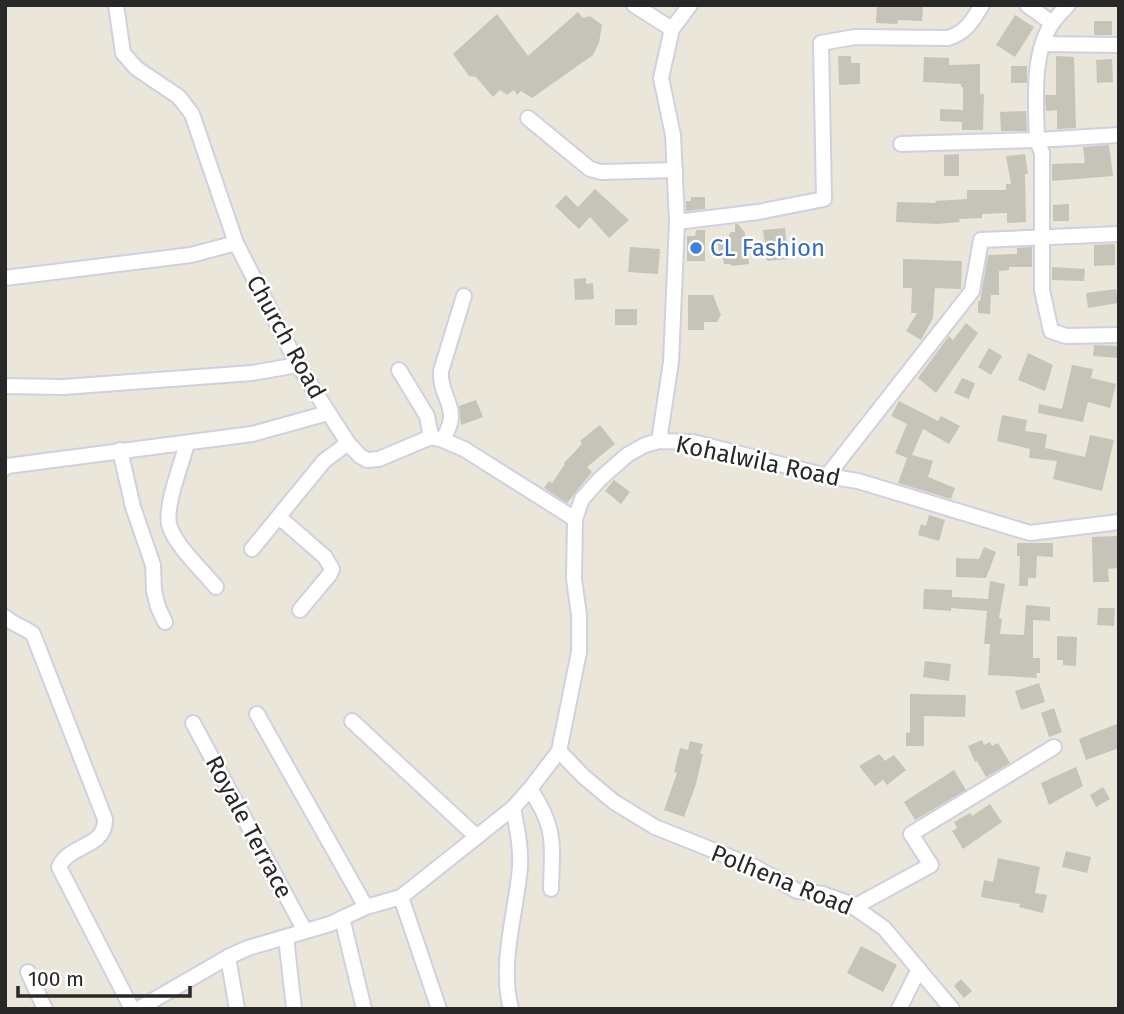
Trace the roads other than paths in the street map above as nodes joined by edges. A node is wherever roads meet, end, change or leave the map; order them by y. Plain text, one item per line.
1 (116, 5) edge
2 (634, 5) edge
3 (690, 5) edge
4 (982, 5) edge
5 (1027, 5) edge
6 (1068, 5) edge
7 (1052, 23) junction
8 (672, 29) junction
9 (1044, 44) junction
10 (1119, 45) edge
11 (527, 118) dead end
12 (1119, 135) edge
13 (1037, 140) junction
14 (901, 144) dead end
15 (675, 170) junction
16 (677, 222) junction
17 (1119, 234) edge
18 (1040, 236) junction
19 (236, 243) junction
20 (5, 278) edge
21 (464, 296) dead end
22 (1119, 335) edge
23 (298, 365) junction
24 (399, 370) dead end
25 (5, 386) edge
26 (328, 413) junction
27 (437, 438) junction
28 (659, 441) junction
29 (187, 443) junction
30 (348, 443) junction
31 (120, 450) junction
32 (5, 468) edge
33 (827, 476) junction
34 (279, 517) junction
35 (576, 519) junction
36 (1119, 522) edge
37 (252, 549) dead end
38 (216, 587) dead end
39 (300, 610) dead end
40 (5, 617) edge
41 (165, 622) dead end
42 (257, 714) dead end
43 (352, 722) dead end
44 (193, 723) dead end
45 (1054, 747) dead end
46 (559, 751) junction
47 (530, 789) junction
48 (513, 808) junction
49 (477, 837) junction
50 (551, 889) dead end
51 (401, 897) junction
52 (366, 907) junction
53 (854, 907) junction
54 (342, 918) junction
55 (305, 931) junction
56 (286, 937) junction
57 (229, 957) junction
58 (919, 969) junction
59 (28, 972) dead end
60 (45, 1009) edge
61 (132, 1009) edge
62 (138, 1009) edge
63 (237, 1009) edge
64 (294, 1009) edge
65 (364, 1009) edge
66 (439, 1009) edge
67 (511, 1009) edge
68 (899, 1009) edge
69 (952, 1009) edge

1 - 19 street, Church Road
2 - 8 street
3 - 8 street
4 - 16 street
5 - 7 street
6 - 7 street
7 - 9 street
8 - 15 street
9 - 10 street
9 - 13 street
11 - 15 street
12 - 13 street
13 - 14 street
13 - 18 street
15 - 16 street
16 - 28 street
17 - 18 street
18 - 22 street
18 - 33 street
19 - 20 street
19 - 23 street, Church Road
21 - 27 street
23 - 25 street
23 - 26 street, Church Road
24 - 27 street
26 - 29 street
26 - 30 street, Church Road
27 - 30 street, Church Road
27 - 35 street
28 - 33 street, Kohalwila Road
28 - 35 street, Kohalwila Road
29 - 31 street
29 - 38 street
30 - 34 street
31 - 32 street
31 - 41 street
33 - 36 street, Kohalwila Road
34 - 37 street
34 - 39 street
35 - 46 street, Kohalwila Road
40 - 61 street
42 - 52 street
43 - 49 street
44 - 55 street, Royale Terrace
45 - 53 street
46 - 47 street, Kohalwila Road
46 - 53 street, Polhena Road
47 - 48 street, Kohalwila Road
47 - 50 street
48 - 49 street, Kohalwila Road
48 - 67 street
49 - 51 street, Kohalwila Road
51 - 52 street, Kohalwila Road
51 - 66 street
52 - 54 street, Kohalwila Road
53 - 58 street, Polhena Road
54 - 55 street, Kohalwila Road
54 - 65 street
55 - 56 street, Kohalwila Road
56 - 57 street, Kohalwila Road
56 - 64 street
57 - 62 street, Kohalwila Road
57 - 63 street
58 - 68 street
58 - 69 street, Polhena Road
59 - 60 street

